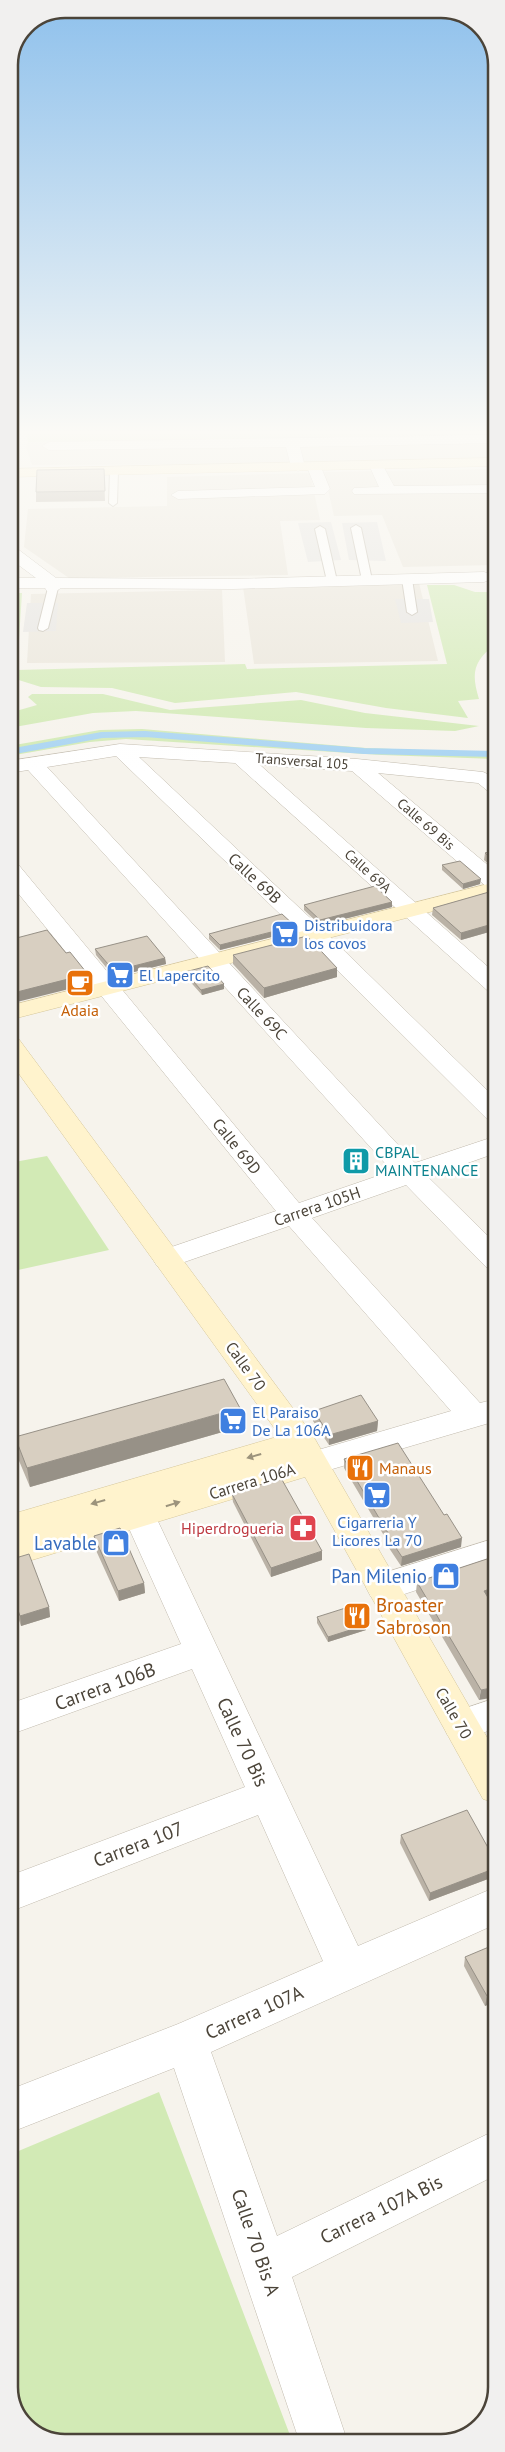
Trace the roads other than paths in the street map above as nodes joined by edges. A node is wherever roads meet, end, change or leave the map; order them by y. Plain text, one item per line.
1 (323, 543) edge
2 (359, 543) edge
3 (18, 557) edge
4 (484, 577) dead end
5 (407, 579) junction
6 (367, 580) junction
7 (332, 581) junction
8 (18, 583) edge
9 (52, 584) junction
10 (18, 588) edge
11 (412, 612) dead end
12 (43, 628) dead end
13 (120, 750) junction
14 (240, 757) junction
15 (357, 765) junction
16 (20, 766) edge
17 (488, 783) edge
18 (488, 876) edge
19 (18, 879) edge
20 (488, 890) edge
21 (411, 910) junction
22 (316, 935) junction
23 (214, 961) junction
24 (488, 979) edge
25 (108, 988) junction
26 (18, 1011) edge
27 (18, 1055) edge
28 (488, 1105) edge
29 (488, 1147) edge
30 (410, 1174) junction
31 (293, 1214) junction
32 (488, 1252) edge
33 (167, 1259) junction
34 (485, 1413) edge
35 (307, 1452) junction
36 (139, 1515) junction
37 (18, 1526) edge
38 (18, 1551) edge
39 (488, 1554) edge
40 (383, 1587) junction
41 (202, 1651) junction
42 (488, 1716) edge
43 (18, 1717) edge
44 (461, 1725) junction
45 (488, 1773) edge
46 (267, 1795) junction
47 (18, 1891) edge
48 (488, 1909) edge
49 (348, 1970) junction
50 (186, 2042) junction
51 (18, 2108) edge
52 (488, 2156) edge
53 (265, 2266) junction
54 (321, 2434) edge

1 - 7 lane
2 - 6 lane
3 - 9 street
4 - 5 street
5 - 6 street
5 - 11 lane
6 - 7 street
7 - 9 street
8 - 9 street
9 - 10 street
9 - 12 lane
13 - 14 street, Transversal 105
13 - 16 street, Transversal 105
13 - 22 street, Calle 69B
14 - 15 street, Transversal 105
14 - 21 street, Calle 69A
15 - 17 street, Transversal 105
15 - 18 street, Calle 69 Bis
16 - 23 street, Calle 69C
19 - 25 street, Calle 69D
20 - 21 street
21 - 22 street
21 - 24 street, Calle 69A
22 - 23 street
22 - 28 street, Calle 69B
23 - 25 street
23 - 30 street, Calle 69C
25 - 26 street
25 - 31 street, Calle 69D
27 - 33 street, Calle 70
29 - 30 street, Carrera 105H
30 - 31 street, Carrera 105H
30 - 32 street, Calle 69C
31 - 33 street, Carrera 105H
31 - 34 street, Calle 69D
33 - 35 street, Calle 70
34 - 35 street, Carrera 106A
36 -> 35 street, Carrera 106A
35 -> 37 street, Carrera 106A
35 - 40 street, Calle 70
36 - 38 street, Carrera 106A
36 - 41 street, Calle 70 Bis
39 - 40 street
40 - 44 street, Calle 70
41 - 43 street, Carrera 106B
41 - 46 street, Calle 70 Bis
42 - 44 street
44 - 45 street, Calle 70
46 - 47 street, Carrera 107
46 - 49 street, Calle 70 Bis
48 - 49 street, Carrera 107A
49 - 50 street, Carrera 107A
50 - 51 street, Carrera 107A
50 - 53 street, Calle 70 Bis A
52 - 53 street, Carrera 107A Bis
53 - 54 street, Calle 70 Bis A

